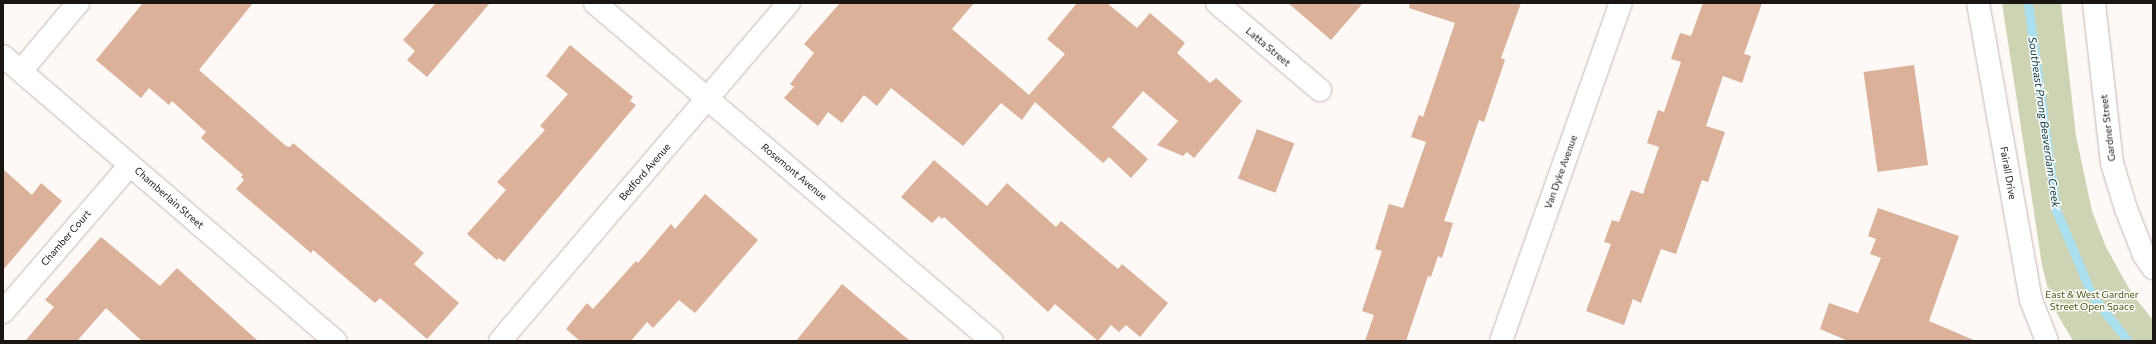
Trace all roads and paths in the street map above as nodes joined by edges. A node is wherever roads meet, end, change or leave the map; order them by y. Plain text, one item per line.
1 (78, 3) edge
2 (595, 3) edge
3 (789, 3) edge
4 (1217, 3) edge
5 (1621, 3) edge
6 (1978, 3) edge
7 (2094, 3) edge
8 (3, 56) edge
9 (20, 71) junction
10 (1320, 90) dead end
11 (708, 99) junction
12 (130, 165) junction
13 (2153, 268) edge
14 (3, 312) edge
15 (335, 341) edge
16 (500, 341) edge
17 (992, 341) edge
18 (1501, 341) edge
19 (2047, 341) edge

1 - 9 street
2 - 11 street, Rosemont Avenue
3 - 11 street, Bedford Avenue
4 - 10 street, Latta Street
5 - 18 street, Van Dyke Avenue
6 - 19 street, Fairall Drive
7 - 13 street, Gardner Street
8 - 9 street, Chamberlain Street
9 - 12 street, Chamberlain Street
11 - 16 street, Bedford Avenue
11 - 17 street, Rosemont Avenue
12 - 14 street, Chamber Court
12 - 15 street, Chamberlain Street

